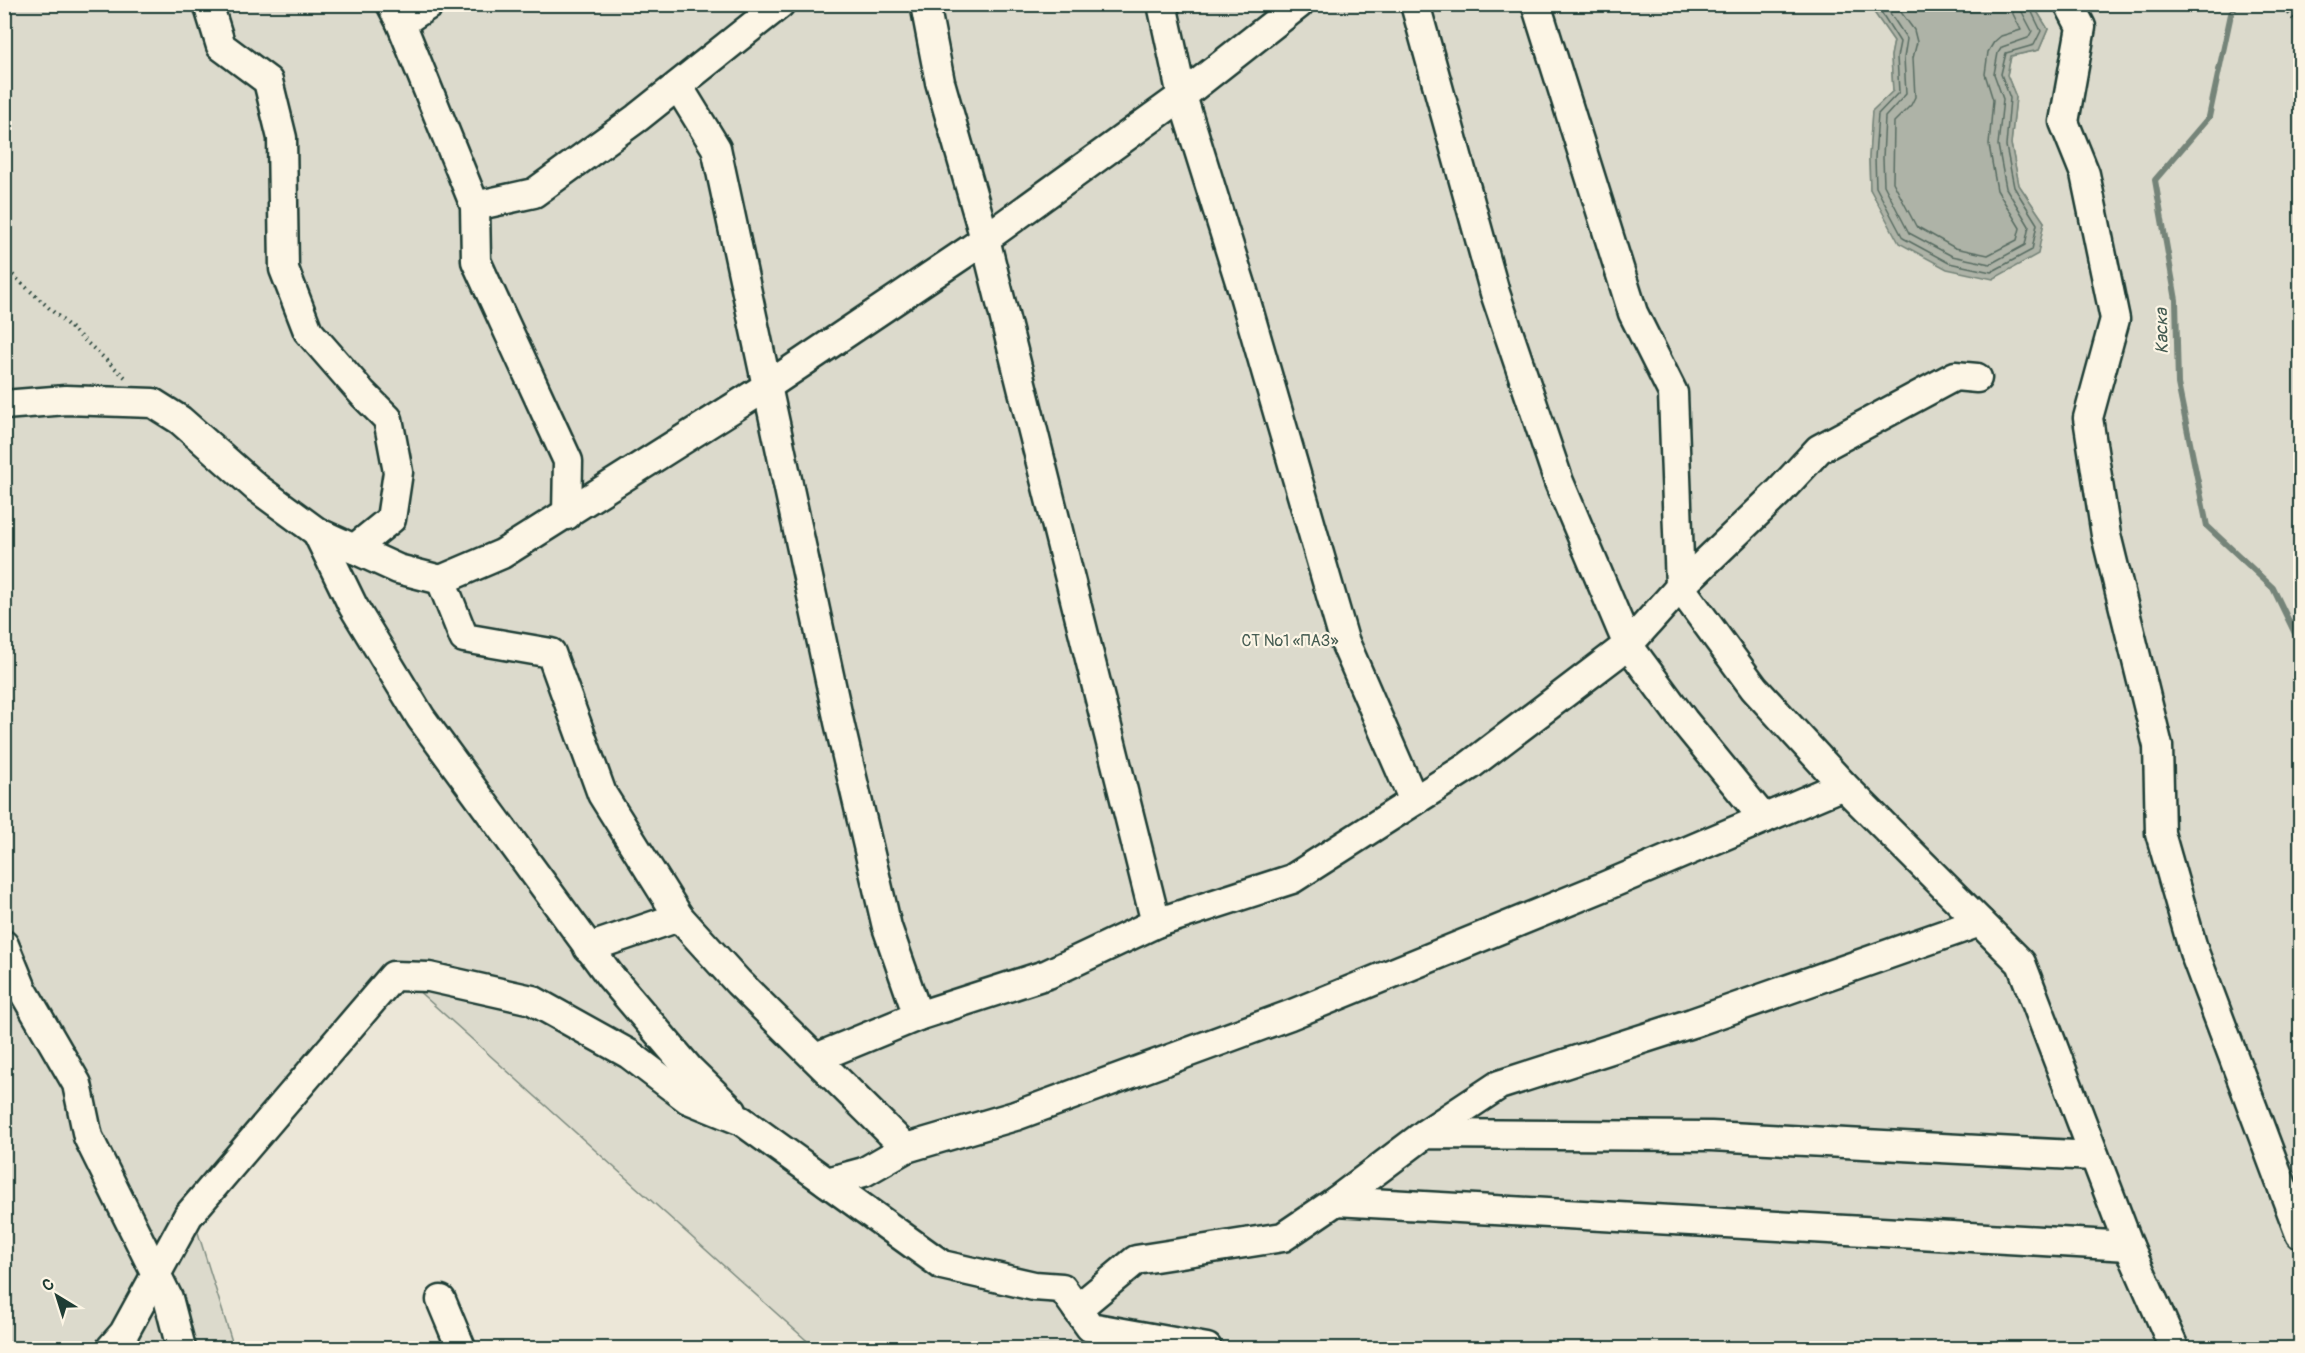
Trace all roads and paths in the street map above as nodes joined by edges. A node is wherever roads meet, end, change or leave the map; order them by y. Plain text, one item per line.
1 (208, 4) edge
2 (430, 4) edge
3 (780, 4) edge
4 (925, 4) edge
5 (1162, 4) edge
6 (1299, 4) edge
7 (1415, 4) edge
8 (1536, 4) edge
9 (2069, 4) edge
10 (2281, 4) edge
11 (396, 14) edge
12 (2301, 27) edge
13 (678, 86) junction
14 (1182, 96) junction
15 (475, 206) junction
16 (985, 239) junction
17 (4, 267) edge
18 (1977, 378) dead end
19 (127, 379) dead end
20 (766, 387) junction
21 (4, 405) edge
22 (567, 515) junction
23 (317, 532) junction
24 (354, 549) junction
25 (441, 580) junction
26 (1680, 587) junction
27 (1628, 645) junction
28 (1844, 785) junction
29 (1414, 801) junction
30 (1764, 819) junction
31 (679, 917) junction
32 (1980, 922) junction
33 (1156, 923) junction
34 (4, 945) edge
35 (588, 948) junction
36 (918, 1016) junction
37 (816, 1058) junction
38 (742, 1121) junction
39 (1425, 1134) junction
40 (906, 1148) junction
41 (2094, 1156) junction
42 (827, 1182) junction
43 (1336, 1201) junction
44 (2301, 1234) edge
45 (2128, 1246) junction
46 (157, 1275) junction
47 (441, 1300) dead end
48 (1077, 1309) junction
49 (111, 1348) edge
50 (181, 1348) edge
51 (461, 1348) edge
52 (1207, 1348) edge
53 (2174, 1348) edge

1 - 24 street
2 - 11 street
3 - 13 street
4 - 16 street
5 - 14 street
6 - 14 street
7 - 27 street
8 - 26 street
9 - 44 street
10 - 12 path
11 - 15 street
13 - 15 street
13 - 20 street
14 - 16 street
14 - 29 street
15 - 22 street
16 - 20 street
16 - 33 street
17 - 19 path
18 - 26 street
20 - 22 street
20 - 36 street
21 - 23 street
22 - 25 street
23 - 24 street
23 - 35 street
24 - 25 street
25 - 31 street
26 - 27 street
26 - 28 street
27 - 29 street
27 - 30 street
28 - 30 street
28 - 32 street
29 - 33 street
30 - 40 street
31 - 35 street
31 - 37 street
32 - 39 street
32 - 41 street
33 - 36 street
34 - 46 street
35 - 38 street
36 - 37 street
37 - 40 street
38 - 42 street
38 - 46 street
39 - 41 street
39 - 43 street
40 - 42 street
41 - 45 street
42 - 48 street
43 - 45 street
43 - 48 street
45 - 53 street
46 - 49 street
46 - 50 street
47 - 51 street
48 - 52 street

